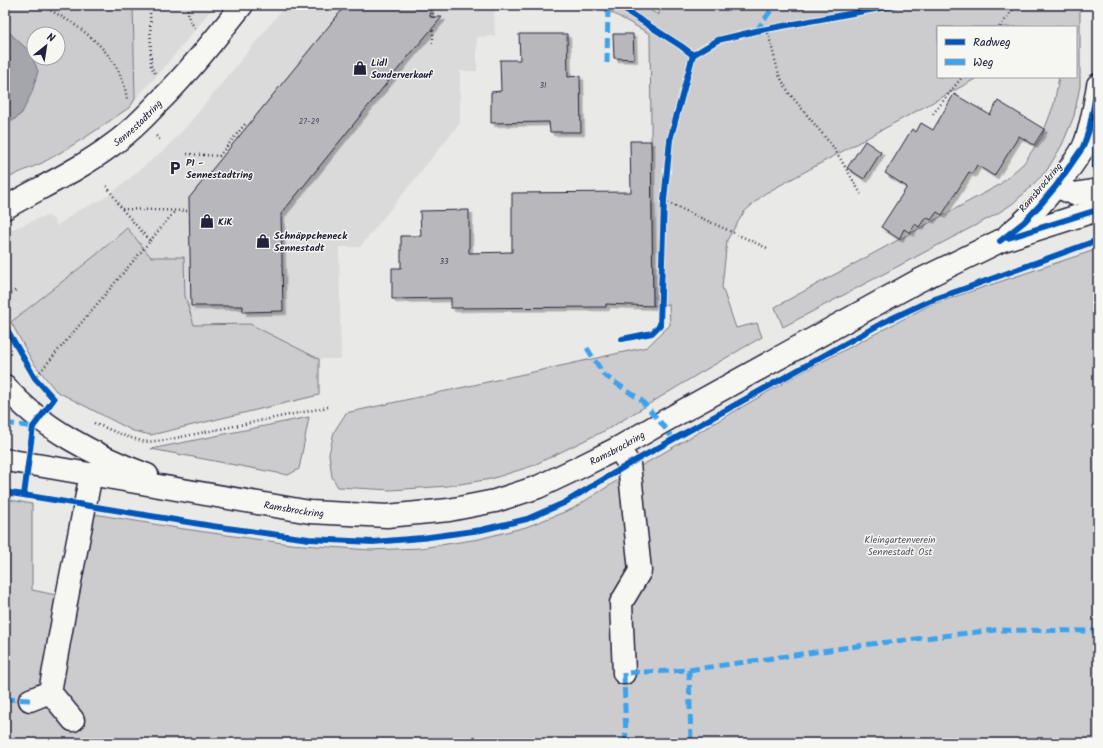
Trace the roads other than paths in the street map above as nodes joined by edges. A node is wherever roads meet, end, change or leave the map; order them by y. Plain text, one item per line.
1 (242, 5) edge
2 (1098, 85) edge
3 (1056, 186) junction
4 (1098, 205) edge
5 (5, 208) edge
6 (1000, 241) junction
7 (5, 386) edge
8 (618, 448) junction
9 (5, 460) edge
10 (90, 474) junction
11 (195, 492) junction
12 (624, 673) dead end
13 (50, 692) junction
14 (30, 700) dead end
15 (73, 720) dead end

1 - 5 street, Sennestadtring
2 - 3 street, Ramsbrockring
3 - 4 street
3 - 6 street, Ramsbrockring
4 - 6 street, Ramsbrockring
6 - 8 street, Ramsbrockring
7 - 11 street, Ramsbrockring
8 - 11 street, Ramsbrockring
8 - 12 street
9 - 10 street, Ramsbrockring
10 - 11 street, Ramsbrockring
10 - 13 street
13 - 14 street
13 - 15 street

